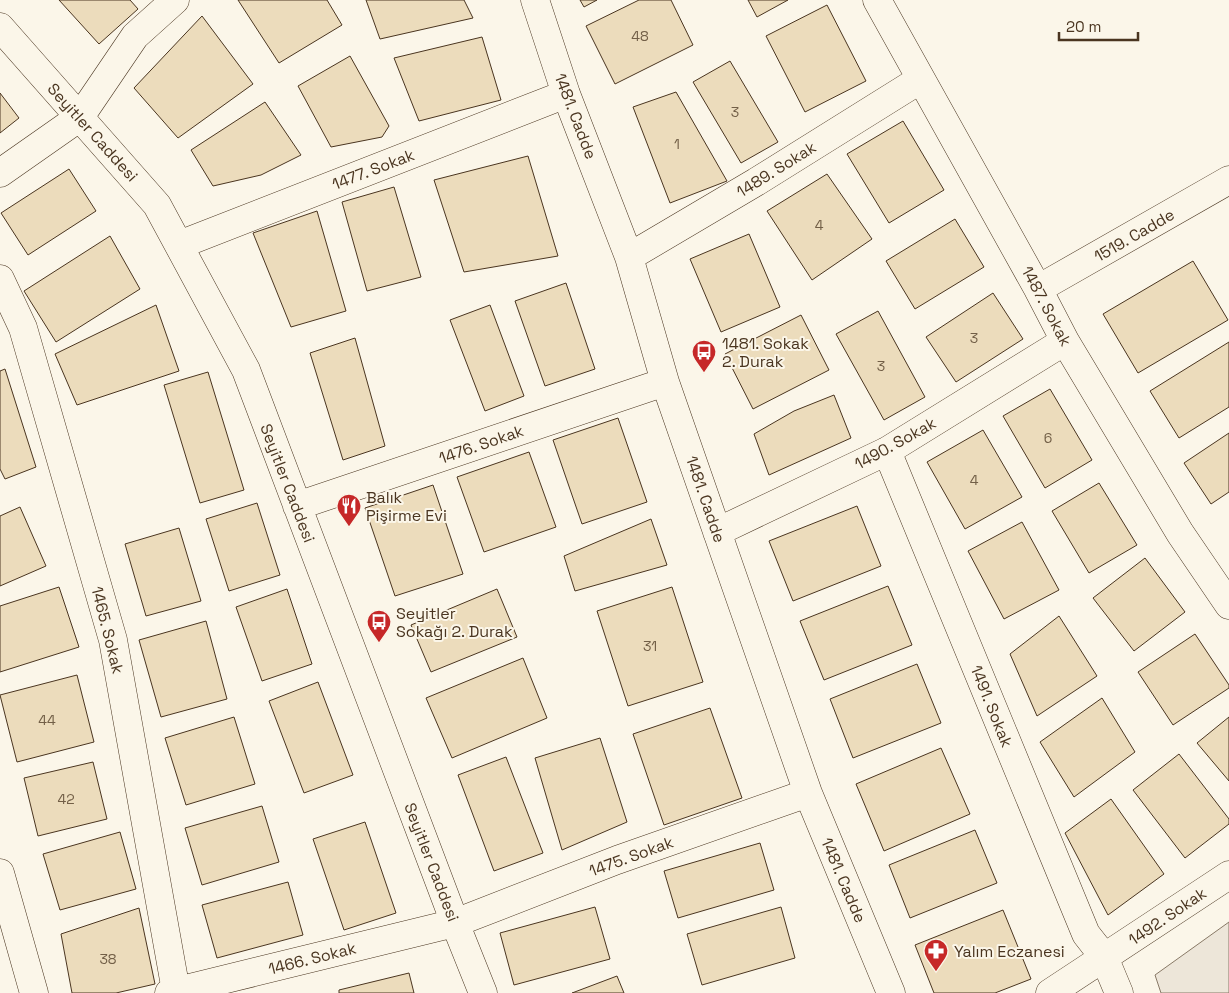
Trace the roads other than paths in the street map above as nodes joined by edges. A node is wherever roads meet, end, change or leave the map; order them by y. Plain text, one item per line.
1 (175, 0) edge
2 (534, 0) edge
3 (877, 0) edge
4 (0, 27) edge
5 (921, 79) junction
6 (566, 94) junction
7 (80, 117) junction
8 (0, 173) edge
9 (1229, 180) edge
10 (179, 245) junction
11 (629, 256) junction
12 (0, 280) edge
13 (1038, 289) junction
14 (1065, 341) junction
15 (665, 382) junction
16 (887, 451) junction
17 (297, 506) junction
18 (717, 532) junction
19 (1229, 605) edge
20 (808, 793) junction
21 (0, 873) edge
22 (1229, 874) edge
23 (455, 923) junction
24 (1104, 957) junction
25 (172, 992) edge
26 (34, 993) edge
27 (483, 993) edge
28 (891, 993) edge
29 (1050, 993) edge
30 (1119, 993) edge

1 - 7 street
2 - 6 street, 1481. Cadde
3 - 5 street, 1487. Sokak
4 - 7 street, Seyitler Caddesi
5 - 11 street, 1489. Sokak
5 - 13 street, 1487. Sokak
6 - 10 street, 1477. Sokak
6 - 11 street, 1481. Cadde
7 - 8 street
7 - 10 street, Seyitler Caddesi
9 - 13 street, 1519. Cadde
10 - 17 street, Seyitler Caddesi
11 - 15 street, 1481. Cadde
12 - 25 street, 1465. Sokak
13 - 14 street, 1487. Sokak
14 - 16 street, 1490. Sokak
14 - 19 street, 1487. Sokak
15 - 17 street, 1476. Sokak
15 - 18 street, 1481. Cadde
16 - 18 street, 1490. Sokak
16 - 24 street, 1491. Sokak
17 - 23 street, Seyitler Caddesi
18 - 20 street, 1481. Cadde
20 - 23 street, 1475. Sokak
20 - 28 street, 1481. Cadde
21 - 26 street
22 - 24 street, 1492. Sokak
23 - 25 street, 1466. Sokak
23 - 27 street, Seyitler Caddesi
24 - 29 street, 1492. Sokak
24 - 30 street, 1491. Sokak

